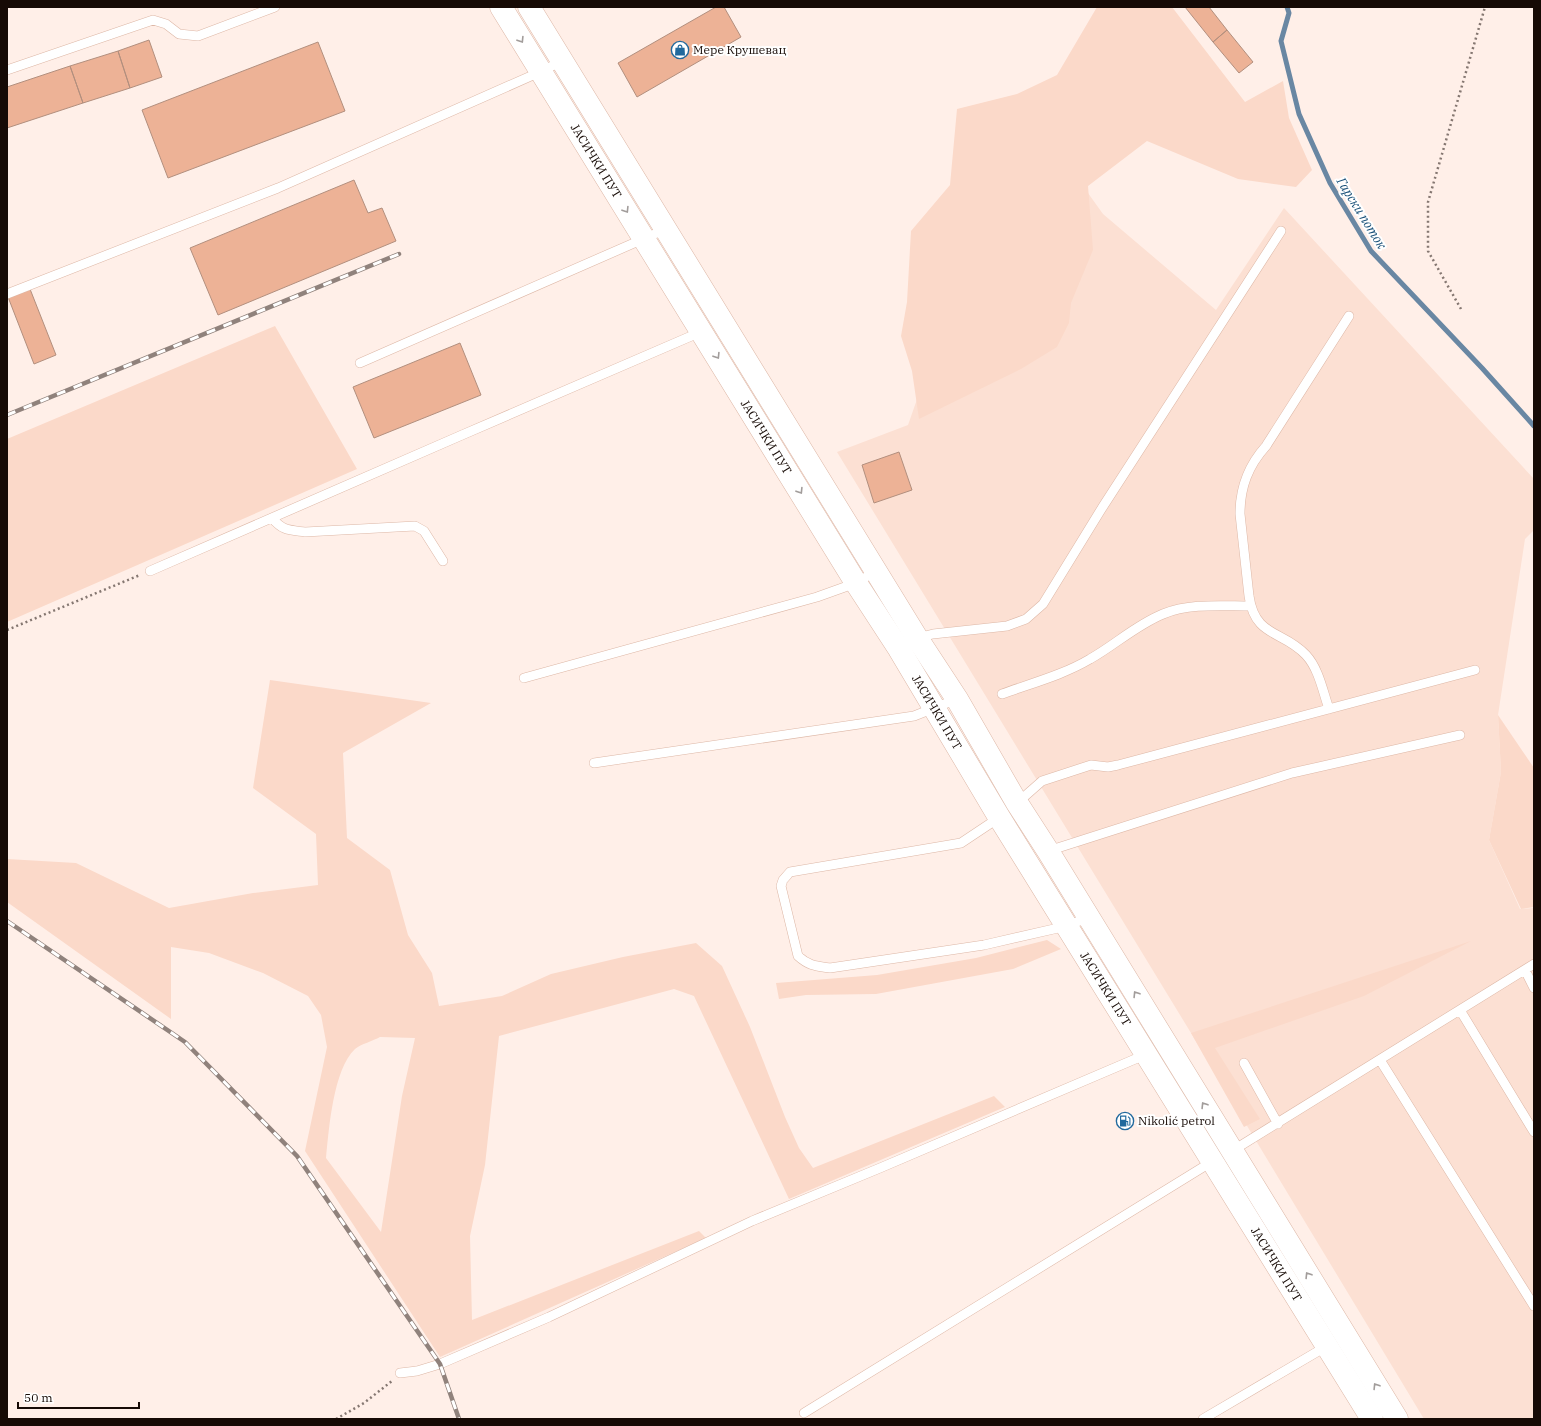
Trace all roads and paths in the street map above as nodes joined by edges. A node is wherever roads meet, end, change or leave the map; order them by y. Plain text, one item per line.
1 (275, 7) edge
2 (500, 7) edge
3 (529, 7) edge
4 (1485, 7) edge
5 (562, 61) junction
6 (7, 70) edge
7 (540, 72) junction
8 (666, 229) junction
9 (1281, 231) dead end
10 (644, 239) junction
11 (7, 294) edge
12 (1461, 309) dead end
13 (1349, 316) dead end
14 (724, 323) junction
15 (702, 332) junction
16 (360, 363) dead end
17 (272, 518) junction
18 (443, 561) dead end
19 (150, 571) joint
20 (877, 571) junction
21 (856, 583) junction
22 (1250, 606) junction
23 (7, 630) edge
24 (908, 643) junction
25 (1475, 670) dead end
26 (524, 678) dead end
27 (1002, 694) dead end
28 (957, 699) junction
29 (934, 708) junction
30 (1329, 709) junction
31 (1460, 735) dead end
32 (594, 763) dead end
33 (1008, 810) junction
34 (1048, 851) junction
35 (1089, 917) junction
36 (1067, 926) junction
37 (1534, 964) edge
38 (1525, 970) junction
39 (1534, 988) edge
40 (1460, 1010) junction
41 (1155, 1049) junction
42 (1380, 1060) junction
43 (1244, 1063) dead end
44 (1278, 1124) junction
45 (1534, 1132) edge
46 (1222, 1156) junction
47 (1534, 1306) edge
48 (1327, 1346) junction
49 (400, 1373) joint
50 (804, 1413) dead end
51 (336, 1419) edge
52 (1203, 1419) edge
53 (1372, 1419) edge
54 (1397, 1419) edge

1 - 6 lane
2 -> 7 main road, ЈАСИЧКИ ПУТ
3 - 5 main road, ЈАСИЧКИ ПУТ
4 - 12 path
5 - 7 lane
5 - 8 main road, ЈАСИЧКИ ПУТ
7 -> 10 main road, ЈАСИЧКИ ПУТ
7 - 11 lane
8 - 10 lane
8 - 14 main road, ЈАСИЧКИ ПУТ
9 - 24 lane
10 - 15 main road, ЈАСИЧКИ ПУТ
10 - 16 lane
13 - 22 lane
14 - 15 lane
14 - 20 main road, ЈАСИЧКИ ПУТ
15 - 17 lane
15 -> 21 main road, ЈАСИЧКИ ПУТ
17 - 18 lane
17 - 19 lane
19 - 23 path
20 - 21 lane
20 - 24 main road, ЈАСИЧКИ ПУТ
21 - 24 main road, ЈАСИЧКИ ПУТ
21 - 26 lane
22 - 27 lane
22 - 30 lane
24 - 28 main road, ЈАСИЧКИ ПУТ
24 - 29 main road, ЈАСИЧКИ ПУТ
25 - 30 lane
28 - 29 lane
28 - 33 main road, ЈАСИЧКИ ПУТ
29 - 32 lane
29 - 33 main road, ЈАСИЧКИ ПУТ
30 - 33 lane
31 - 34 lane
33 - 34 main road, ЈАСИЧКИ ПУТ
33 - 36 main road, ЈАСИЧКИ ПУТ
33 - 36 lane
34 - 35 main road, ЈАСИЧКИ ПУТ
35 - 36 lane
41 -> 35 main road, ЈАСИЧКИ ПУТ
36 - 41 main road, ЈАСИЧКИ ПУТ
37 - 38 lane
38 - 39 lane
38 - 40 lane
40 - 42 lane
40 - 45 lane
41 - 46 main road, ЈАСИЧКИ ПУТ
41 - 49 lane
42 - 44 lane
42 - 47 lane
43 - 44 lane
44 - 46 lane
46 - 48 main road, ЈАСИЧКИ ПУТ
46 - 50 lane
54 -> 46 main road, ЈАСИЧКИ ПУТ
48 - 52 lane
48 - 53 main road, ЈАСИЧКИ ПУТ
49 - 51 path

